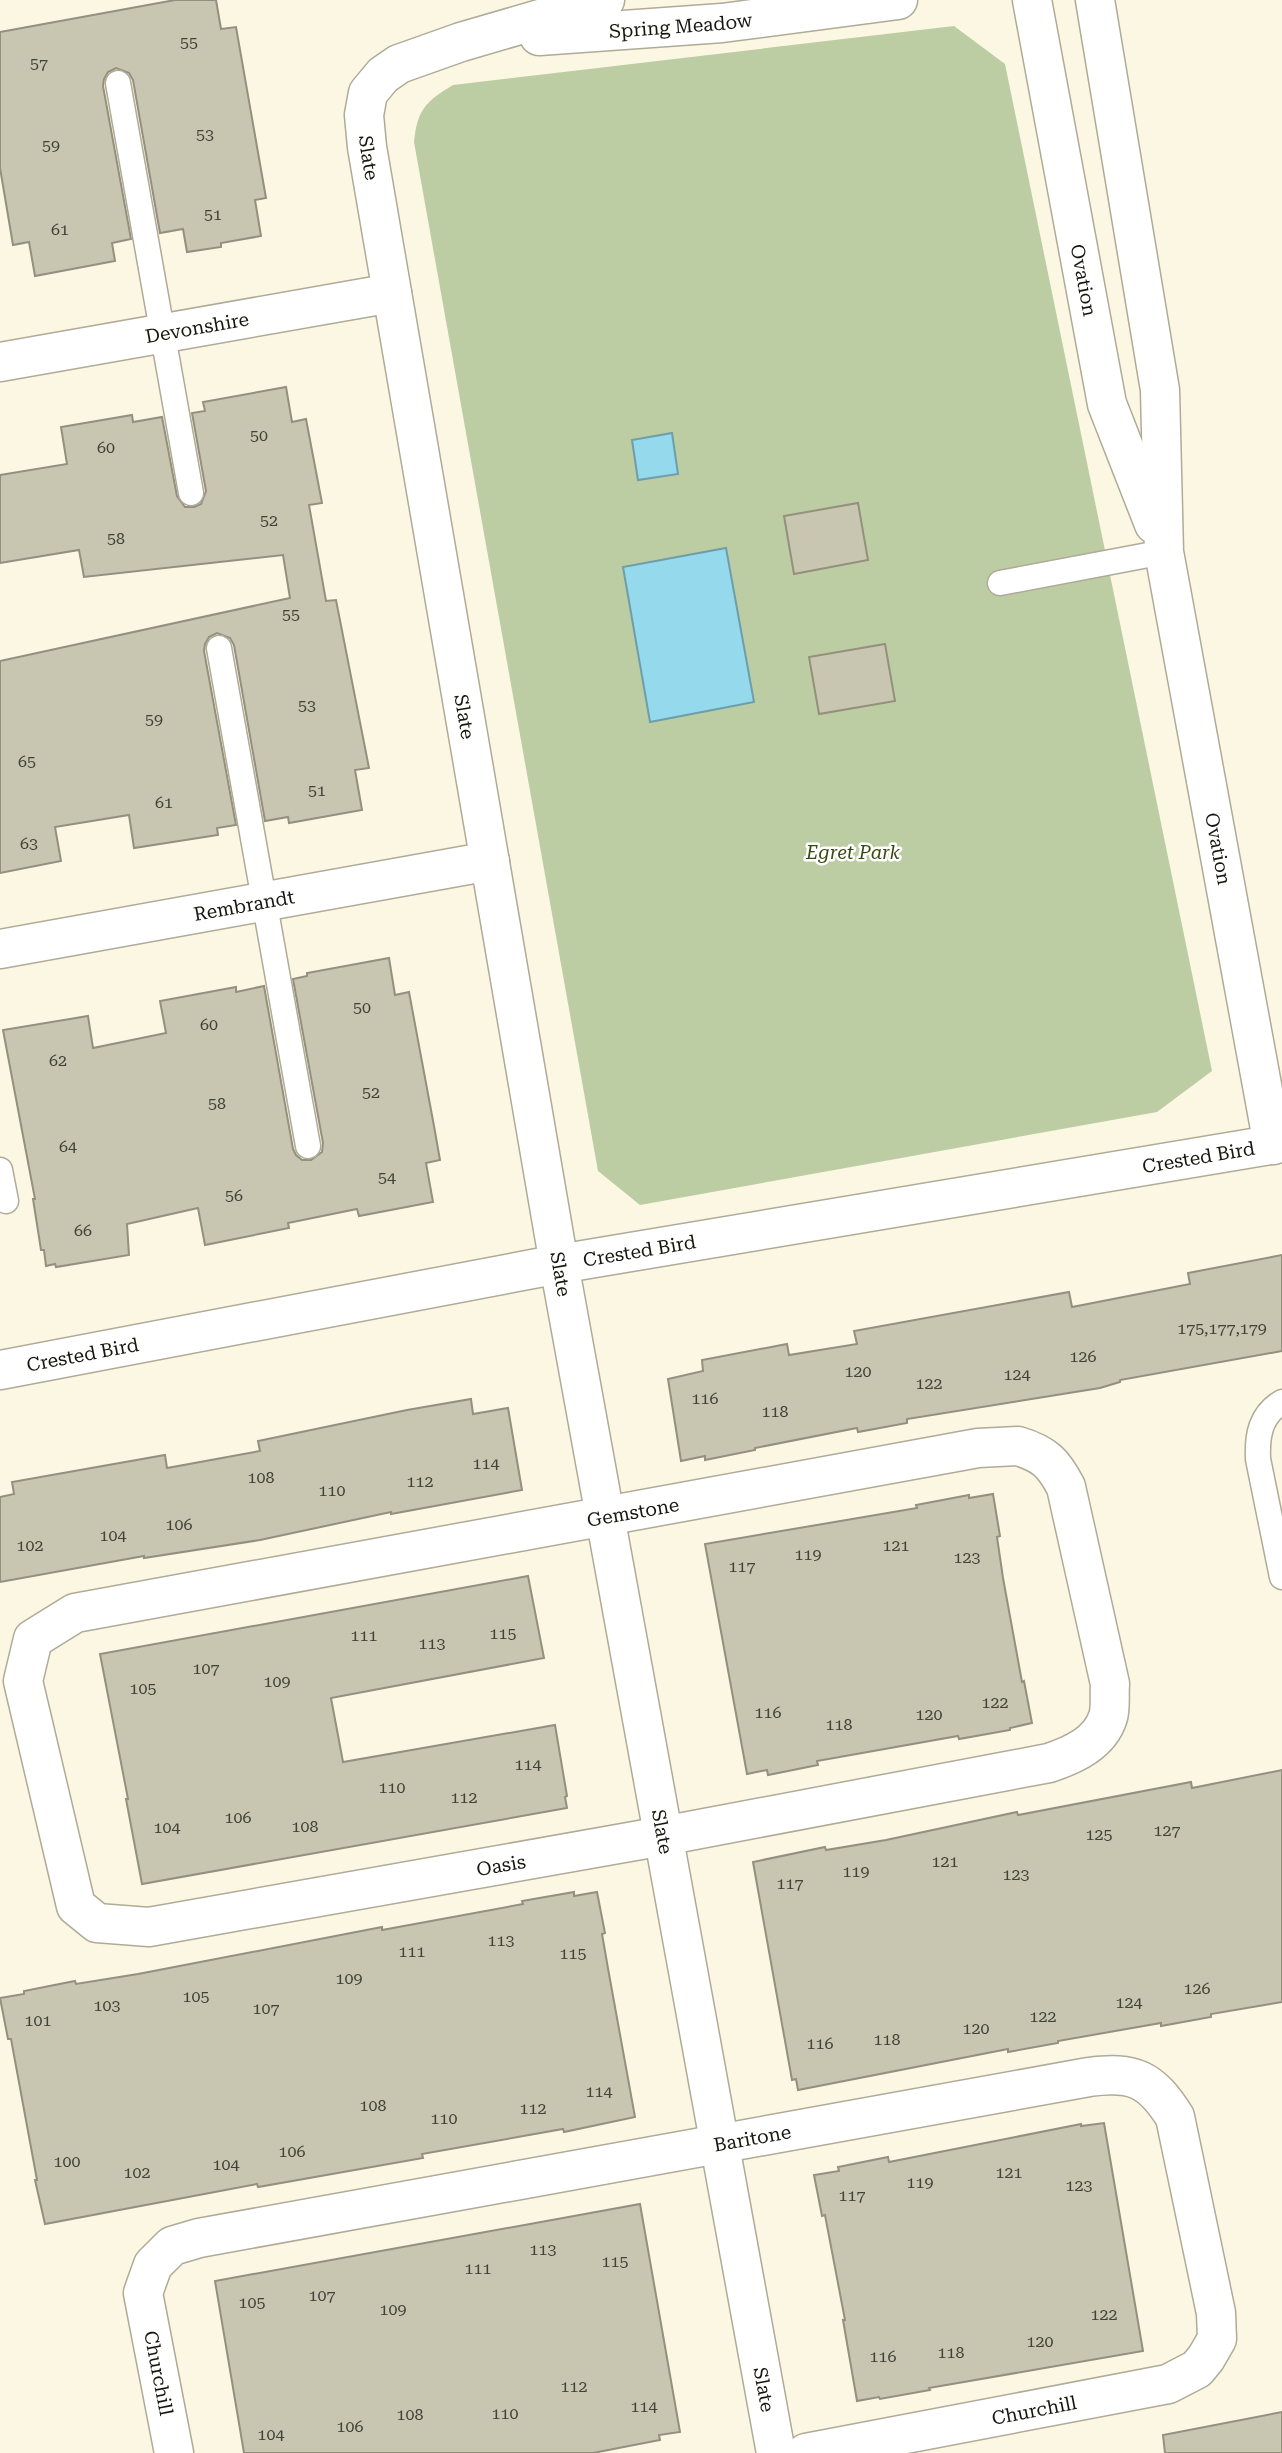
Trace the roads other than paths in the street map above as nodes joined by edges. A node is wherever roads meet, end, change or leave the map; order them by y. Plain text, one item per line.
1 (605, 0) edge
2 (898, 0) edge
3 (1032, 0) edge
4 (1095, 0) edge
5 (461, 42) junction
6 (118, 83) dead end
7 (368, 93) joint
8 (392, 293) junction
9 (163, 333) junction
10 (0, 362) edge
11 (191, 493) dead end
12 (1164, 552) junction
13 (1000, 583) dead end
14 (219, 648) dead end
15 (490, 861) junction
16 (264, 901) junction
17 (0, 949) edge
18 (1278, 1144) edge
19 (308, 1146) dead end
20 (0, 1170) edge
21 (6, 1201) dead end
22 (559, 1264) junction
23 (0, 1370) edge
24 (1282, 1402) edge
25 (605, 1517) junction
26 (1282, 1577) edge
27 (23, 1681) joint
28 (1110, 1684) joint
29 (663, 1836) junction
30 (720, 2145) junction
31 (144, 2293) joint
32 (1216, 2314) joint
33 (174, 2453) edge
34 (776, 2453) edge
35 (806, 2453) edge

1 - 5 street, Spring Meadow
2 - 5 street, Spring Meadow
3 - 12 street, Ovation
4 - 12 street, Ovation
5 - 7 street, Spring Meadow
6 - 9 lane
7 - 8 street, Slate
8 - 9 street, Devonshire
8 - 15 street, Slate
9 - 10 street, Devonshire
9 - 11 lane
12 - 13 lane
12 - 18 street, Ovation
14 - 16 lane
15 - 16 street, Rembrandt
15 - 22 street, Slate
16 - 17 street, Rembrandt
16 - 19 lane
18 - 22 street, Crested Bird
20 - 21 lane
22 - 23 street, Crested Bird
22 - 25 street, Slate
24 - 26 lane
25 - 27 street, Gemstone
25 - 28 street, Gemstone
25 - 29 street, Slate
27 - 29 street, Oasis
28 - 29 street, Oasis
29 - 30 street, Slate
30 - 31 street, Baritone
30 - 32 street, Baritone
30 - 34 street, Slate
31 - 33 street, Churchill
32 - 35 street, Churchill

